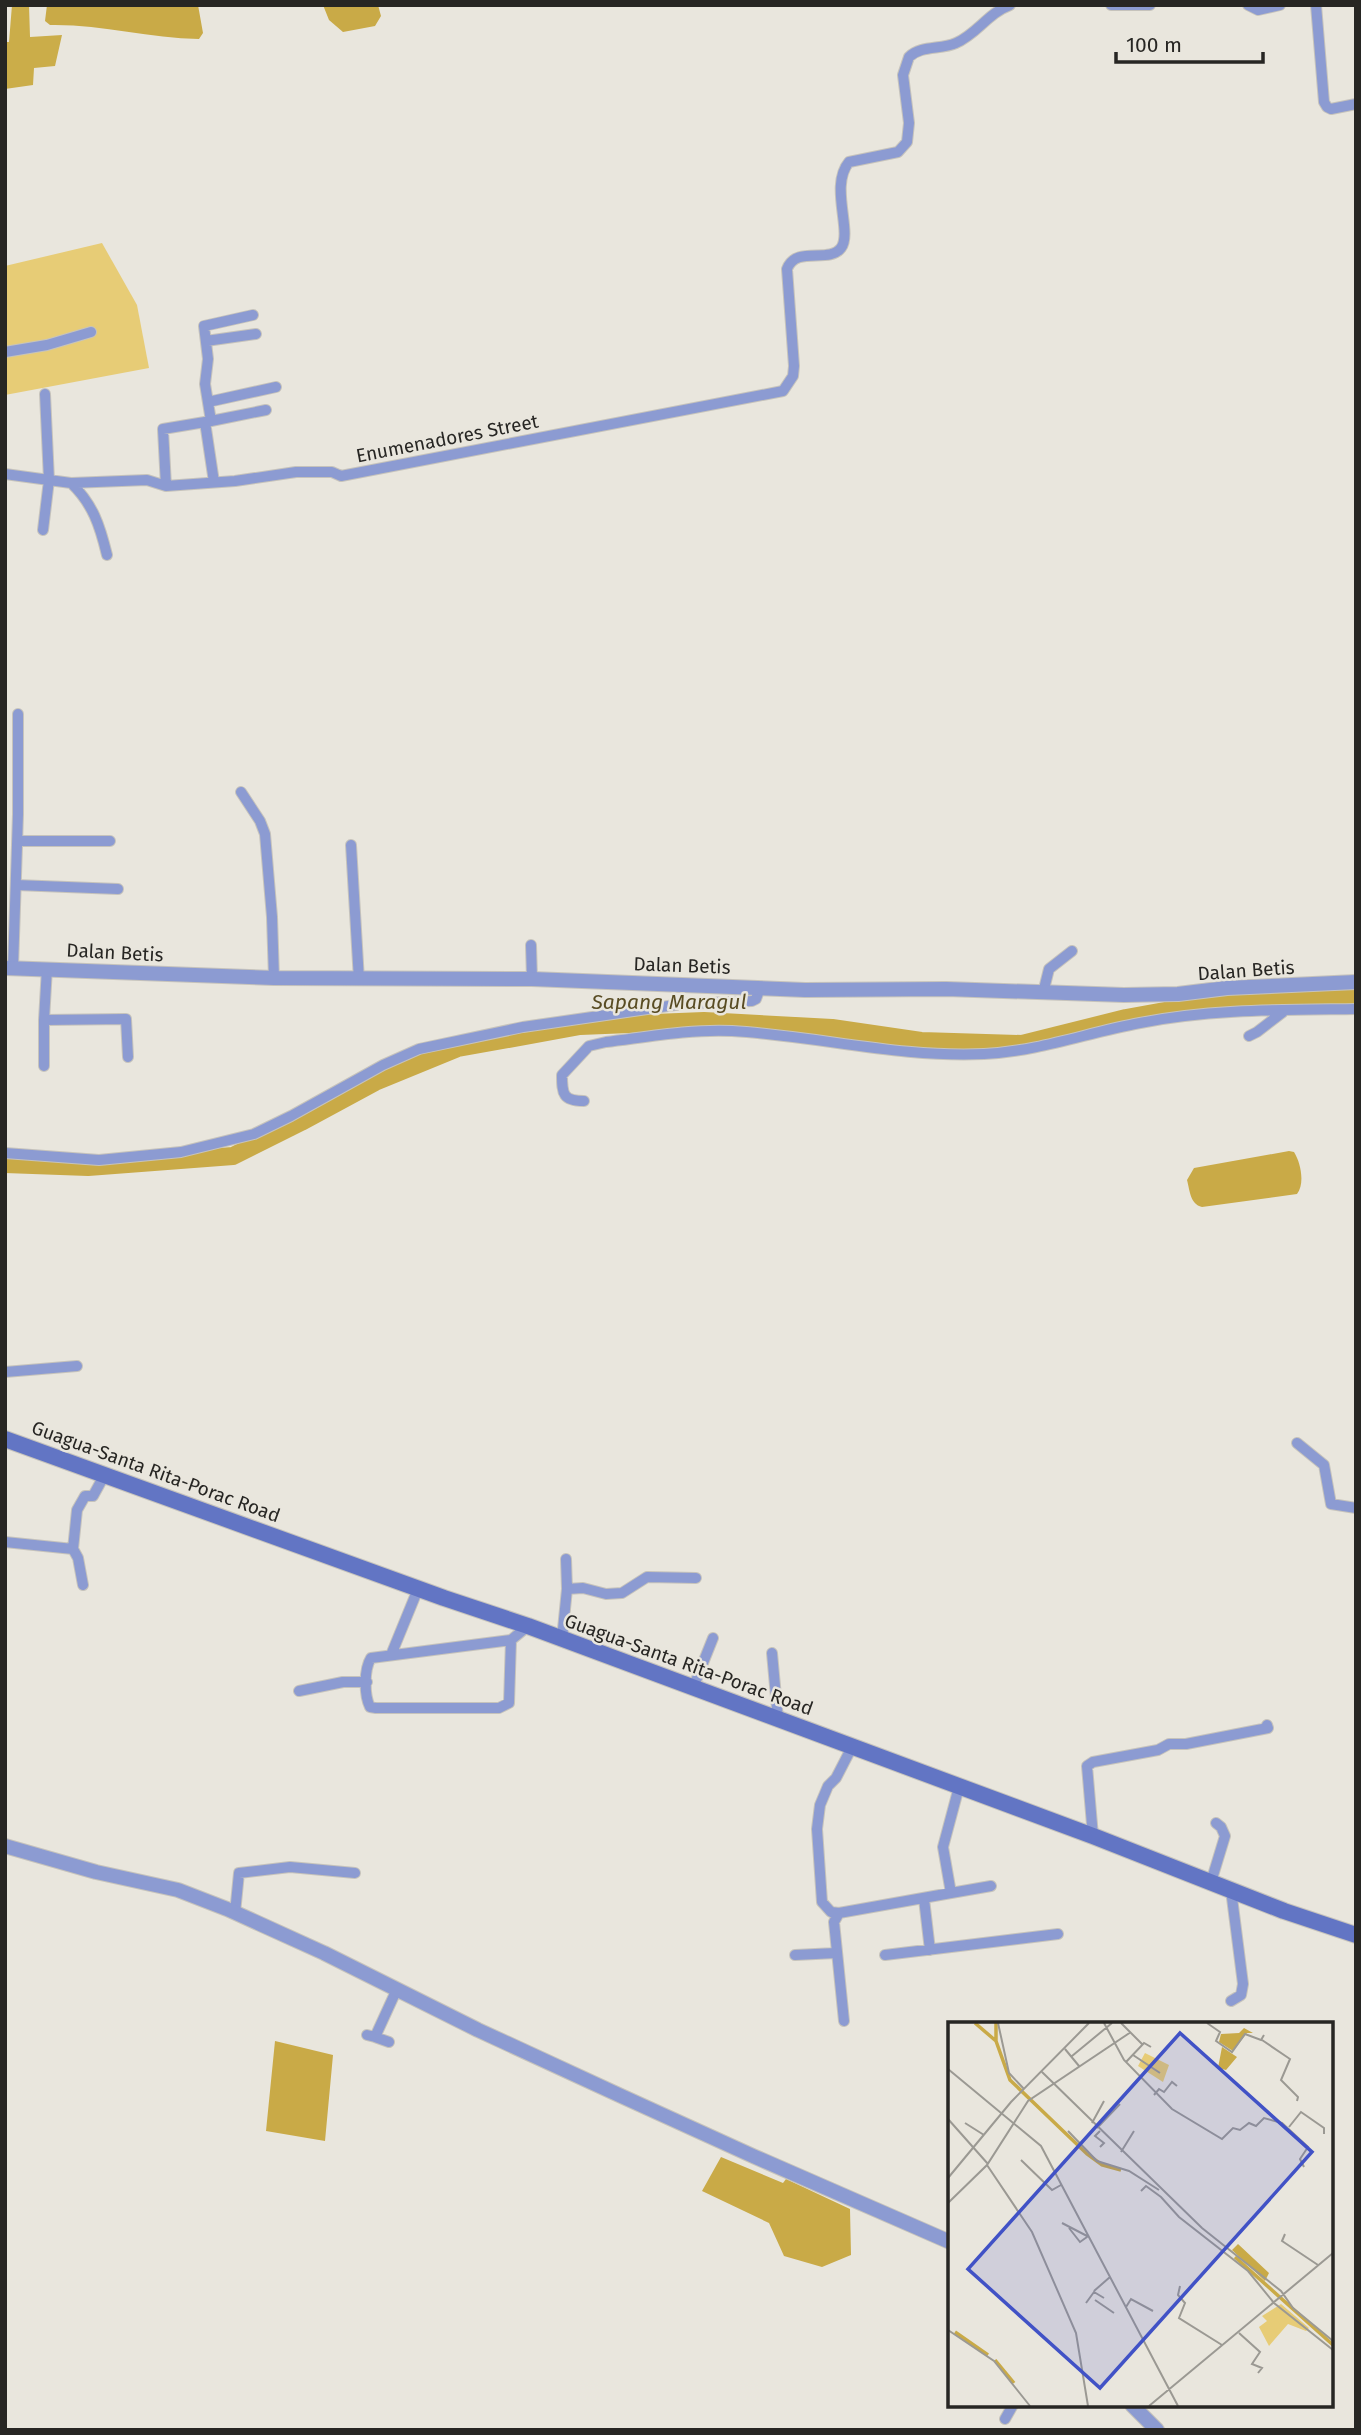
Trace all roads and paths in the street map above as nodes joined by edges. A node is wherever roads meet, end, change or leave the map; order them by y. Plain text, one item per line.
1 (1010, 5) edge
2 (1111, 5) edge
3 (1150, 5) edge
4 (1248, 5) edge
5 (1280, 5) edge
6 (1315, 5) edge
7 (1356, 104) edge
8 (253, 315) dead end
9 (91, 332) dead end
10 (256, 334) dead end
11 (206, 341) junction
12 (5, 352) edge
13 (276, 387) dead end
14 (45, 394) dead end
15 (208, 402) junction
16 (265, 410) dead end
17 (208, 421) junction
18 (5, 474) edge
19 (49, 480) junction
20 (214, 482) junction
21 (71, 483) junction
22 (166, 486) junction
23 (43, 530) dead end
24 (107, 555) dead end
25 (18, 714) dead end
26 (241, 792) dead end
27 (17, 841) junction
28 (110, 841) dead end
29 (351, 845) dead end
30 (16, 885) junction
31 (118, 889) dead end
32 (531, 945) dead end
33 (1072, 951) dead end
34 (9, 968) edge
35 (47, 968) junction
36 (274, 978) junction
37 (532, 979) junction
38 (359, 980) junction
39 (1356, 982) edge
40 (760, 988) junction
41 (1043, 993) junction
42 (1356, 1009) edge
43 (1283, 1012) junction
44 (44, 1020) junction
45 (1249, 1036) dead end
46 (128, 1057) dead end
47 (44, 1066) dead end
48 (584, 1101) dead end
49 (5, 1153) edge
50 (77, 1366) dead end
51 (5, 1372) edge
52 (5, 1439) edge
53 (1297, 1443) dead end
54 (104, 1476) junction
55 (1356, 1508) edge
56 (5, 1542) edge
57 (73, 1549) junction
58 (566, 1559) dead end
59 (696, 1578) dead end
60 (83, 1585) dead end
61 (418, 1589) junction
62 (567, 1589) junction
63 (528, 1626) junction
64 (713, 1637) dead end
65 (562, 1639) junction
66 (511, 1640) junction
67 (772, 1653) dead end
68 (390, 1655) junction
69 (367, 1682) junction
70 (693, 1688) junction
71 (299, 1691) dead end
72 (778, 1719) junction
73 (1267, 1725) dead end
74 (852, 1747) junction
75 (959, 1787) junction
76 (1216, 1824) dead end
77 (1093, 1836) junction
78 (5, 1846) edge
79 (355, 1874) dead end
80 (1210, 1882) junction
81 (991, 1886) dead end
82 (1231, 1890) junction
83 (951, 1893) junction
84 (924, 1899) junction
85 (235, 1913) junction
86 (839, 1913) junction
87 (1058, 1934) dead end
88 (1356, 1936) edge
89 (930, 1950) junction
90 (836, 1953) junction
91 (795, 1955) dead end
92 (885, 1955) dead end
93 (397, 1989) junction
94 (1231, 2001) dead end
95 (844, 2021) dead end
96 (389, 2042) dead end
97 (948, 2241) edge
98 (1012, 2407) edge
99 (1134, 2407) edge
100 (1005, 2419) dead end
101 (1157, 2430) edge

1 - 20 street, Enumenadores Street
2 - 3 street
4 - 5 street
6 - 7 street
8 - 11 street
9 - 12 street
10 - 11 street
11 - 15 street
13 - 15 street
14 - 19 street
15 - 17 street
16 - 17 street
17 - 20 street
17 - 22 street
18 - 19 street, Enumenadores Street
19 - 21 street, Enumenadores Street
19 - 23 street
20 - 22 street, Enumenadores Street
21 - 22 street, Enumenadores Street
21 - 24 street
25 - 27 street
26 - 36 street
27 - 28 street
27 - 30 street
29 - 38 street
30 - 31 street
30 - 34 street
32 - 37 street
33 - 41 street
34 - 35 street, Dalan Betis
35 - 36 street, Dalan Betis
35 - 44 street
36 - 38 street, Dalan Betis
37 - 38 street, Dalan Betis
37 - 40 street, Dalan Betis
39 - 41 street, Dalan Betis
40 - 41 street, Dalan Betis
40 - 49 street
42 - 43 street
43 - 45 street
43 - 48 street
44 - 46 street
44 - 47 street
50 - 51 street
52 - 54 main road, Guagua-Santa Rita-Porac Road
53 - 55 street
54 - 57 street
54 - 61 main road, Guagua-Santa Rita-Porac Road
56 - 57 street
57 - 60 street
58 - 62 street
59 - 62 street
61 - 63 main road, Guagua-Santa Rita-Porac Road
61 - 68 street
62 - 65 street
63 - 65 main road, Guagua-Santa Rita-Porac Road
63 - 66 street
64 - 70 street
65 - 70 main road, Guagua-Santa Rita-Porac Road
66 - 68 street
66 - 69 street
67 - 72 street
68 - 69 street
69 - 71 street
70 - 72 main road, Guagua-Santa Rita-Porac Road
72 - 74 main road, Guagua-Santa Rita-Porac Road
73 - 77 street
74 - 75 main road, Guagua-Santa Rita-Porac Road
74 - 86 street
75 - 77 main road, Guagua-Santa Rita-Porac Road
75 - 83 street
76 - 80 street
77 - 80 main road, Guagua-Santa Rita-Porac Road
78 - 85 street
79 - 85 street
80 - 82 main road, Guagua-Santa Rita-Porac Road
81 - 83 street
82 - 88 main road, Guagua-Santa Rita-Porac Road
82 - 94 street
83 - 84 street
84 - 86 street
84 - 89 street
85 - 93 street
86 - 90 street
87 - 89 street
89 - 92 street
90 - 91 street
90 - 95 street
93 - 96 street
93 - 97 street
98 - 100 street
99 - 101 street

